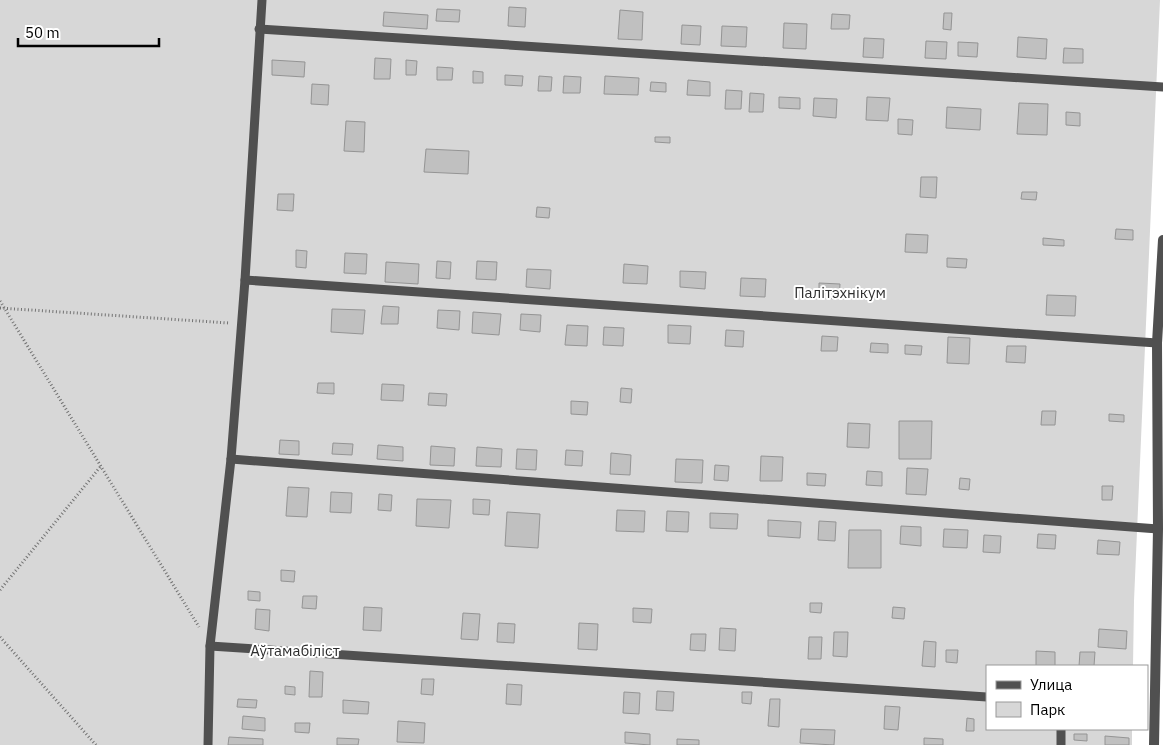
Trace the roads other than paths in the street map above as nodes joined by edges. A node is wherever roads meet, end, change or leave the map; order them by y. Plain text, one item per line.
1 (262, 0) edge
2 (259, 29) junction
3 (1163, 87) edge
4 (1163, 240) edge
5 (244, 280) junction
6 (1157, 342) junction
7 (231, 459) junction
8 (1158, 529) junction
9 (210, 646) junction
10 (986, 697) edge
11 (1061, 730) edge
12 (208, 745) edge
13 (1061, 745) edge
14 (1154, 745) edge

1 - 2 lane
2 - 3 lane
2 - 5 lane
4 - 6 street
5 - 6 lane
5 - 7 lane
6 - 8 street
7 - 8 lane
7 - 9 lane
8 - 14 street
9 - 10 lane
9 - 12 lane
11 - 13 lane

